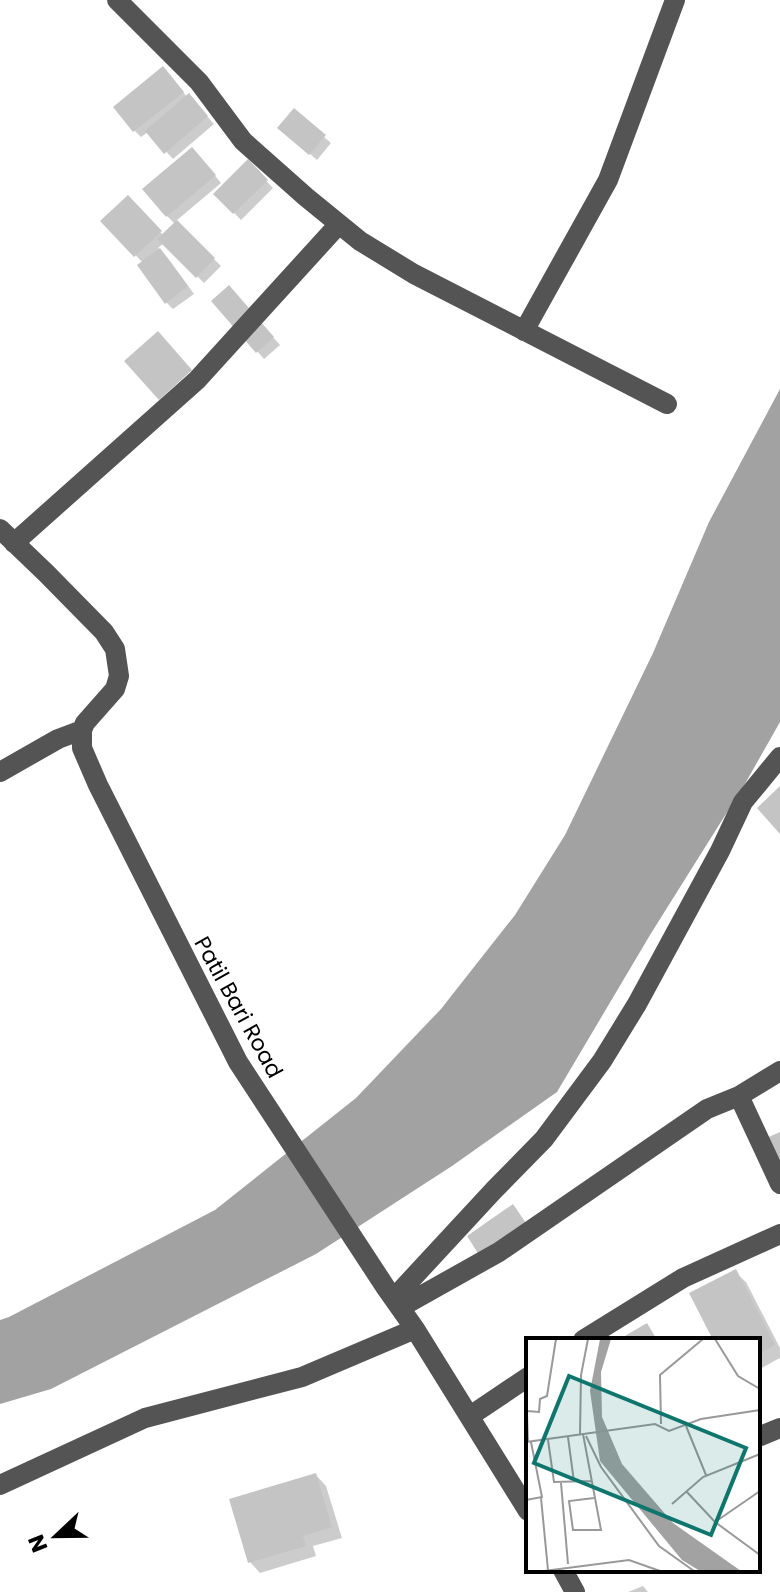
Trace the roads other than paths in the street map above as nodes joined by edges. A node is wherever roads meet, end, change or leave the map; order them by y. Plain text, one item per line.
1 (117, 0) edge
2 (670, 2) edge
3 (339, 224) junction
4 (524, 331) junction
5 (667, 404) dead end
6 (7, 536) edge
7 (82, 730) junction
8 (780, 757) edge
9 (0, 772) edge
10 (780, 1071) edge
11 (739, 1096) junction
12 (780, 1184) edge
13 (780, 1234) edge
14 (393, 1297) junction
15 (415, 1329) junction
16 (586, 1338) edge
17 (526, 1378) edge
18 (470, 1416) junction
19 (780, 1428) edge
20 (760, 1436) edge
21 (0, 1485) edge
22 (526, 1508) edge
23 (564, 1572) edge
24 (575, 1592) edge

1 - 3 street
2 - 4 street
3 - 4 street
3 - 6 street
4 - 5 street
6 - 7 street
7 - 9 street
7 - 14 street, Patil Bari Road
8 - 14 street
10 - 11 street
11 - 12 street
11 - 14 street
13 - 16 street
14 - 15 street, Patil Bari Road
15 - 18 street, Patil Bari Road
15 - 21 street
17 - 18 street
18 - 22 street, Patil Bari Road
19 - 20 street
23 - 24 street

